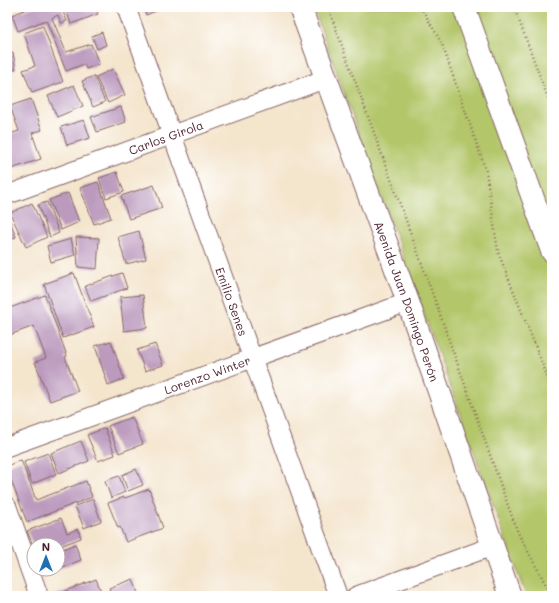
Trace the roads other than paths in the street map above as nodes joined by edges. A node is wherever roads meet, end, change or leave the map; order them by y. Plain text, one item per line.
1 (126, 7) edge
2 (300, 7) edge
3 (464, 7) edge
4 (325, 79) junction
5 (172, 135) junction
6 (7, 194) edge
7 (552, 251) edge
8 (408, 302) junction
9 (253, 358) junction
10 (7, 447) edge
11 (7, 506) edge
12 (493, 546) junction
13 (39, 596) edge
14 (338, 596) edge
15 (356, 596) edge
16 (510, 596) edge

1 - 5 street, Emilio Senes
2 - 4 main road, Avenida Juan Domingo Perón
3 - 7 main road
4 - 5 street, Carlos Girola
4 - 8 main road, Avenida Juan Domingo Perón
5 - 6 street, Carlos Girola
5 - 9 street, Emilio Senes
8 - 9 street, Lorenzo Winter
8 - 12 main road, Avenida Juan Domingo Perón
9 - 10 street, Lorenzo Winter
9 - 14 street, Emilio Senes
11 - 13 street
12 - 15 street
12 - 16 main road, Avenida Juan Domingo Perón

